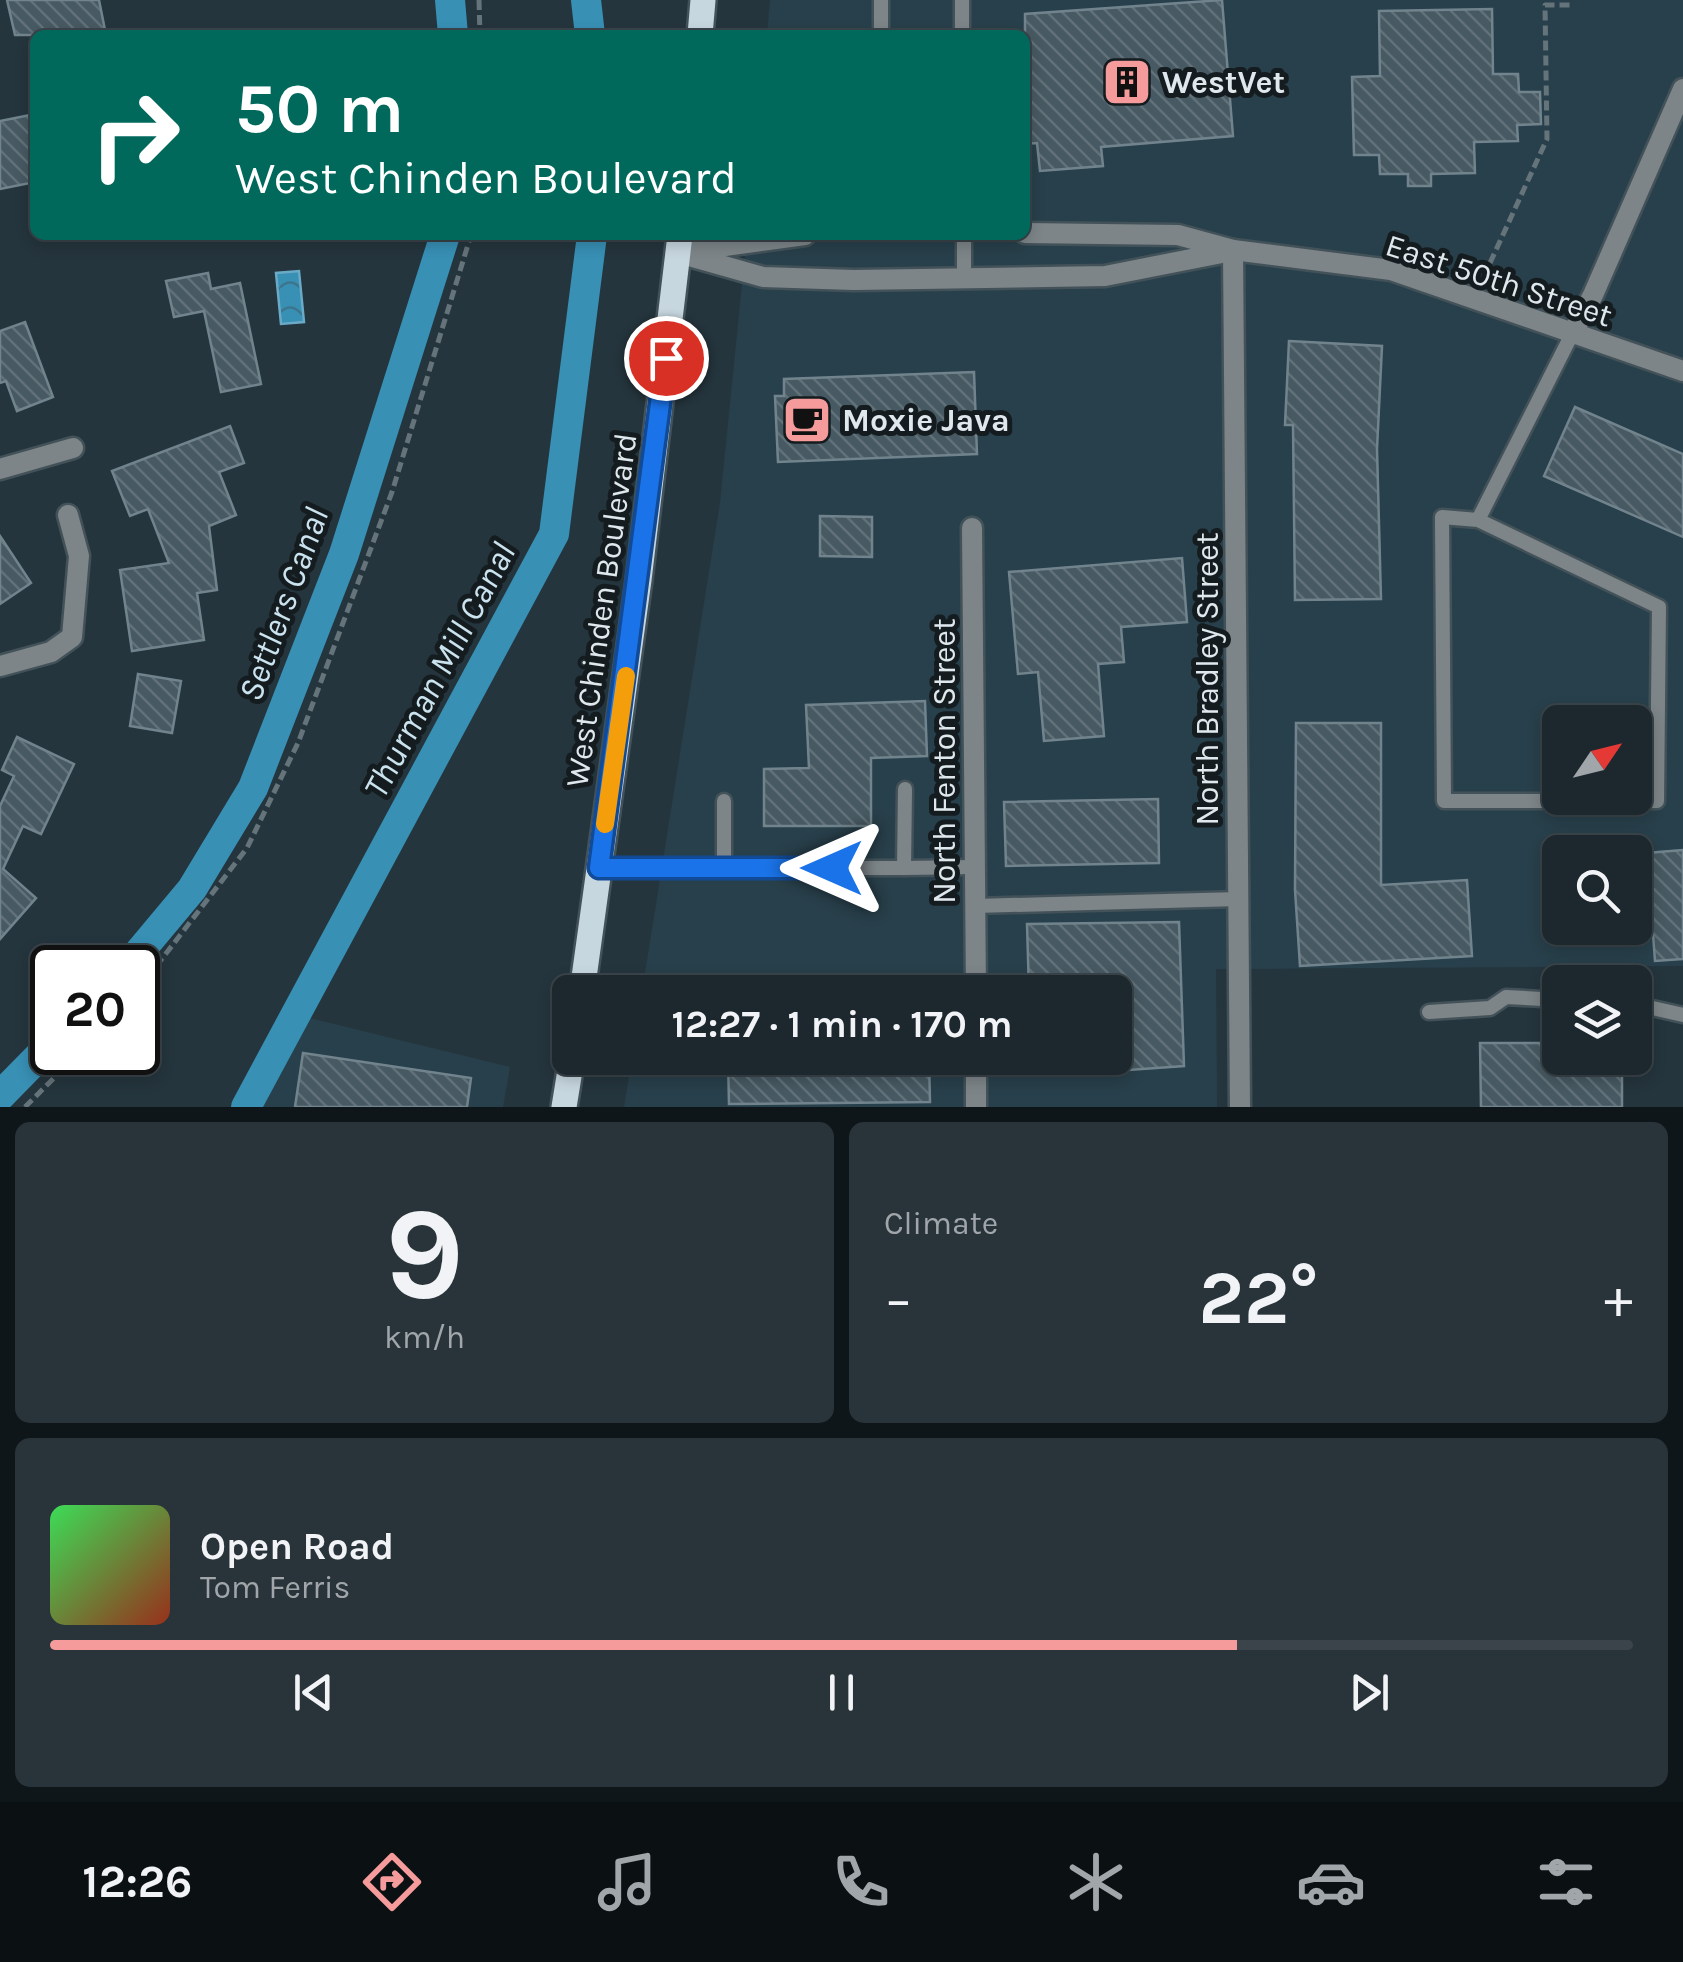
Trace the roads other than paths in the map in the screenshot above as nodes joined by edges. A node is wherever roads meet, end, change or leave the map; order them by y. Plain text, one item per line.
1 (703, 0) edge
2 (881, 0) edge
3 (962, 0) edge
4 (700, 30) edge
5 (881, 30) edge
6 (962, 30) edge
7 (1683, 89) edge
8 (1030, 233) edge
9 (735, 240) edge
10 (964, 240) edge
11 (679, 244) edge
12 (1234, 250) junction
13 (964, 278) junction
14 (1572, 334) junction
15 (1683, 370) edge
16 (73, 448) dead end
17 (0, 469) edge
18 (68, 516) dead end
19 (1478, 520) junction
20 (972, 528) dead end
21 (0, 666) edge
22 (906, 788) dead end
23 (724, 800) dead end
24 (975, 867) junction
25 (599, 868) junction
26 (724, 868) junction
27 (904, 868) junction
28 (1238, 899) junction
29 (975, 906) junction
30 (584, 975) edge
31 (976, 975) edge
32 (1542, 999) edge
33 (1652, 1008) edge
34 (1429, 1012) dead end
35 (1683, 1015) edge
36 (569, 1075) edge
37 (976, 1075) edge
38 (564, 1107) edge
39 (976, 1107) edge
40 (1240, 1107) edge

1 - 4 main road
2 - 5 lane
3 - 6 lane
7 - 14 street
8 - 12 street, East 50th Street
9 - 11 street
10 - 13 lane
11 - 13 street, East 50th Street
11 - 25 main road, West Chinden Boulevard
12 - 13 street, East 50th Street
12 - 14 street, East 50th Street
12 - 28 street, North Bradley Street
14 - 15 street, East 50th Street
14 - 19 lane
16 - 17 street
18 - 21 street
19 - 19 lane
20 - 24 street, North Fenton Street
22 - 27 lane
23 - 26 lane
24 - 27 lane
24 - 29 street, North Fenton Street
25 - 26 lane
25 - 30 main road, West Chinden Boulevard
26 - 27 lane
28 - 29 lane
28 - 40 street, North Bradley Street
29 - 31 street, North Fenton Street
32 - 34 lane
33 - 35 lane
36 - 38 main road
37 - 39 street

